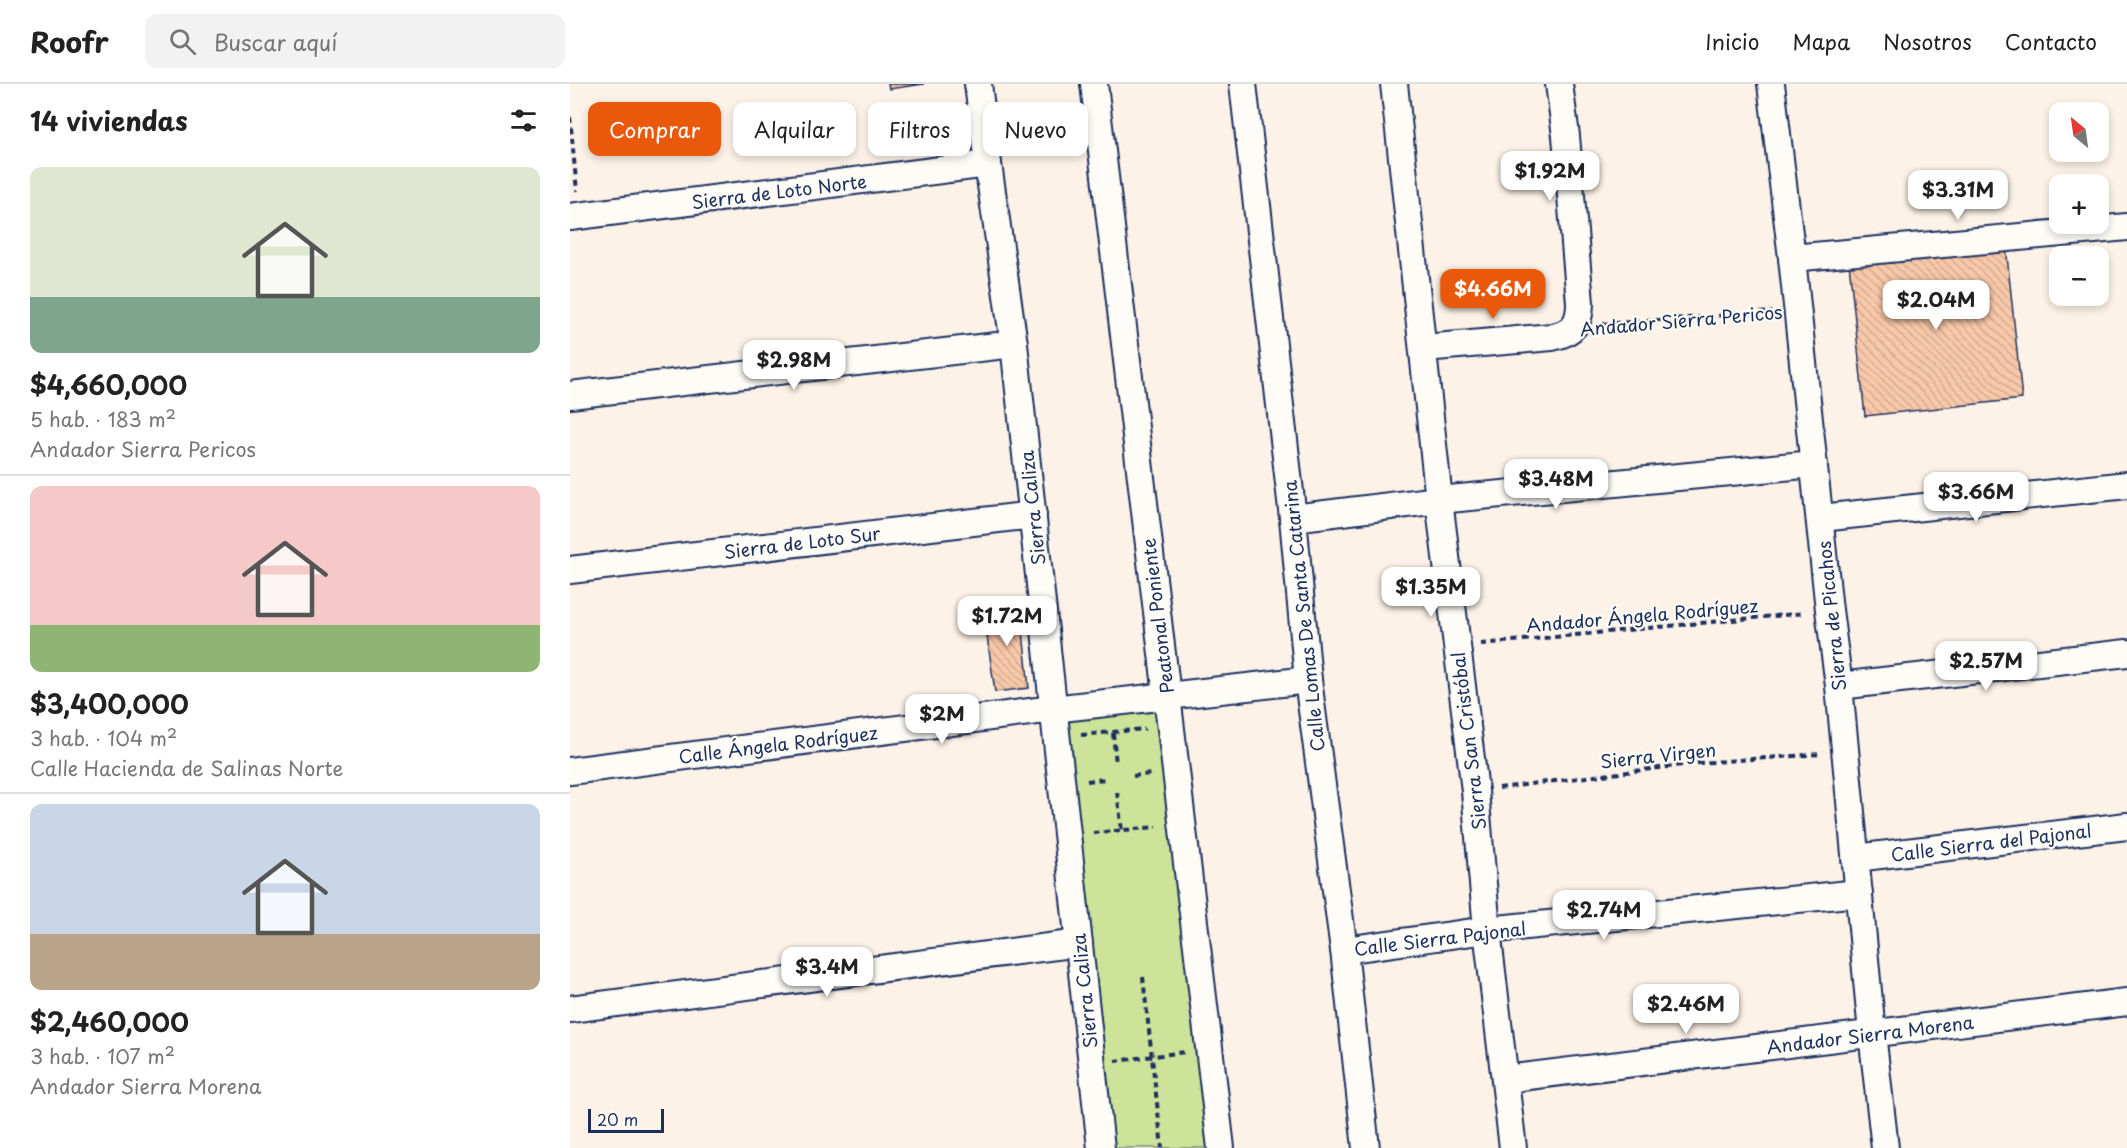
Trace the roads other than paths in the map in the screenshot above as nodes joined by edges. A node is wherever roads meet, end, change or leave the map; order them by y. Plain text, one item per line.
1 (978, 84) edge
2 (1094, 84) edge
3 (1243, 84) edge
4 (1394, 84) edge
5 (1559, 84) edge
6 (1770, 84) edge
7 (988, 164) junction
8 (575, 217) edge
9 (2127, 227) edge
10 (1792, 258) junction
11 (1014, 344) junction
12 (1424, 348) junction
13 (570, 395) edge
14 (1814, 464) junction
15 (2127, 485) edge
16 (1439, 500) junction
17 (1033, 514) junction
18 (1293, 518) junction
19 (1821, 518) junction
20 (570, 570) edge
21 (2127, 653) edge
22 (1308, 680) junction
23 (1839, 686) junction
24 (1167, 696) junction
25 (1053, 709) junction
26 (570, 771) edge
27 (2127, 826) edge
28 (1856, 858) junction
29 (1859, 893) junction
30 (1487, 930) junction
31 (1079, 943) junction
32 (1344, 950) junction
33 (2127, 1002) edge
34 (570, 1009) edge
35 (1872, 1034) junction
36 (1505, 1079) junction
37 (1098, 1148) edge
38 (1221, 1148) edge
39 (1366, 1148) edge
40 (1513, 1148) edge
41 (1885, 1148) edge

1 - 7 street, Sierra Caliza
2 - 24 street, Peatonal Poniente
3 - 18 street, Calle Lomas De Santa Catarina
4 - 12 street, Sierra San Cristóbal
5 - 12 street, Andador Sierra Pericos
6 - 10 street, Sierra de Picahos
7 - 8 street, Sierra de Loto Norte
7 - 11 street, Sierra Caliza
9 - 10 street
10 - 14 street, Sierra de Picahos
11 - 13 street
11 - 17 street, Sierra Caliza
12 - 16 street, Sierra San Cristóbal
14 - 16 street
14 - 19 street, Sierra de Picahos
15 - 19 street
16 - 18 street
16 - 30 street, Sierra San Cristóbal
17 - 20 street, Sierra de Loto Sur
17 - 25 street, Sierra Caliza
18 - 22 street, Calle Lomas De Santa Catarina
19 - 23 street, Sierra de Picahos
21 - 23 street
22 - 24 street, Calle Ángela Rodríguez
22 - 32 street, Calle Lomas De Santa Catarina
23 - 28 street, Sierra de Picahos
24 - 25 street, Calle Ángela Rodríguez
24 - 38 street, Peatonal Poniente
25 - 26 street, Calle Ángela Rodríguez
25 - 31 street, Sierra Caliza
27 - 28 street, Calle Sierra del Pajonal
28 - 29 street, Sierra de Picahos
29 - 30 street, Calle Sierra Pajonal
29 - 35 street, Sierra de Picahos
30 - 32 street, Calle Sierra Pajonal
30 - 36 street, Sierra San Cristóbal
31 - 34 street
31 - 37 street, Sierra Caliza
32 - 39 street, Calle Lomas De Santa Catarina
33 - 35 street, Andador Sierra Morena
35 - 36 street, Andador Sierra Morena
35 - 41 street, Sierra de Picahos
36 - 40 street, Sierra San Cristóbal

